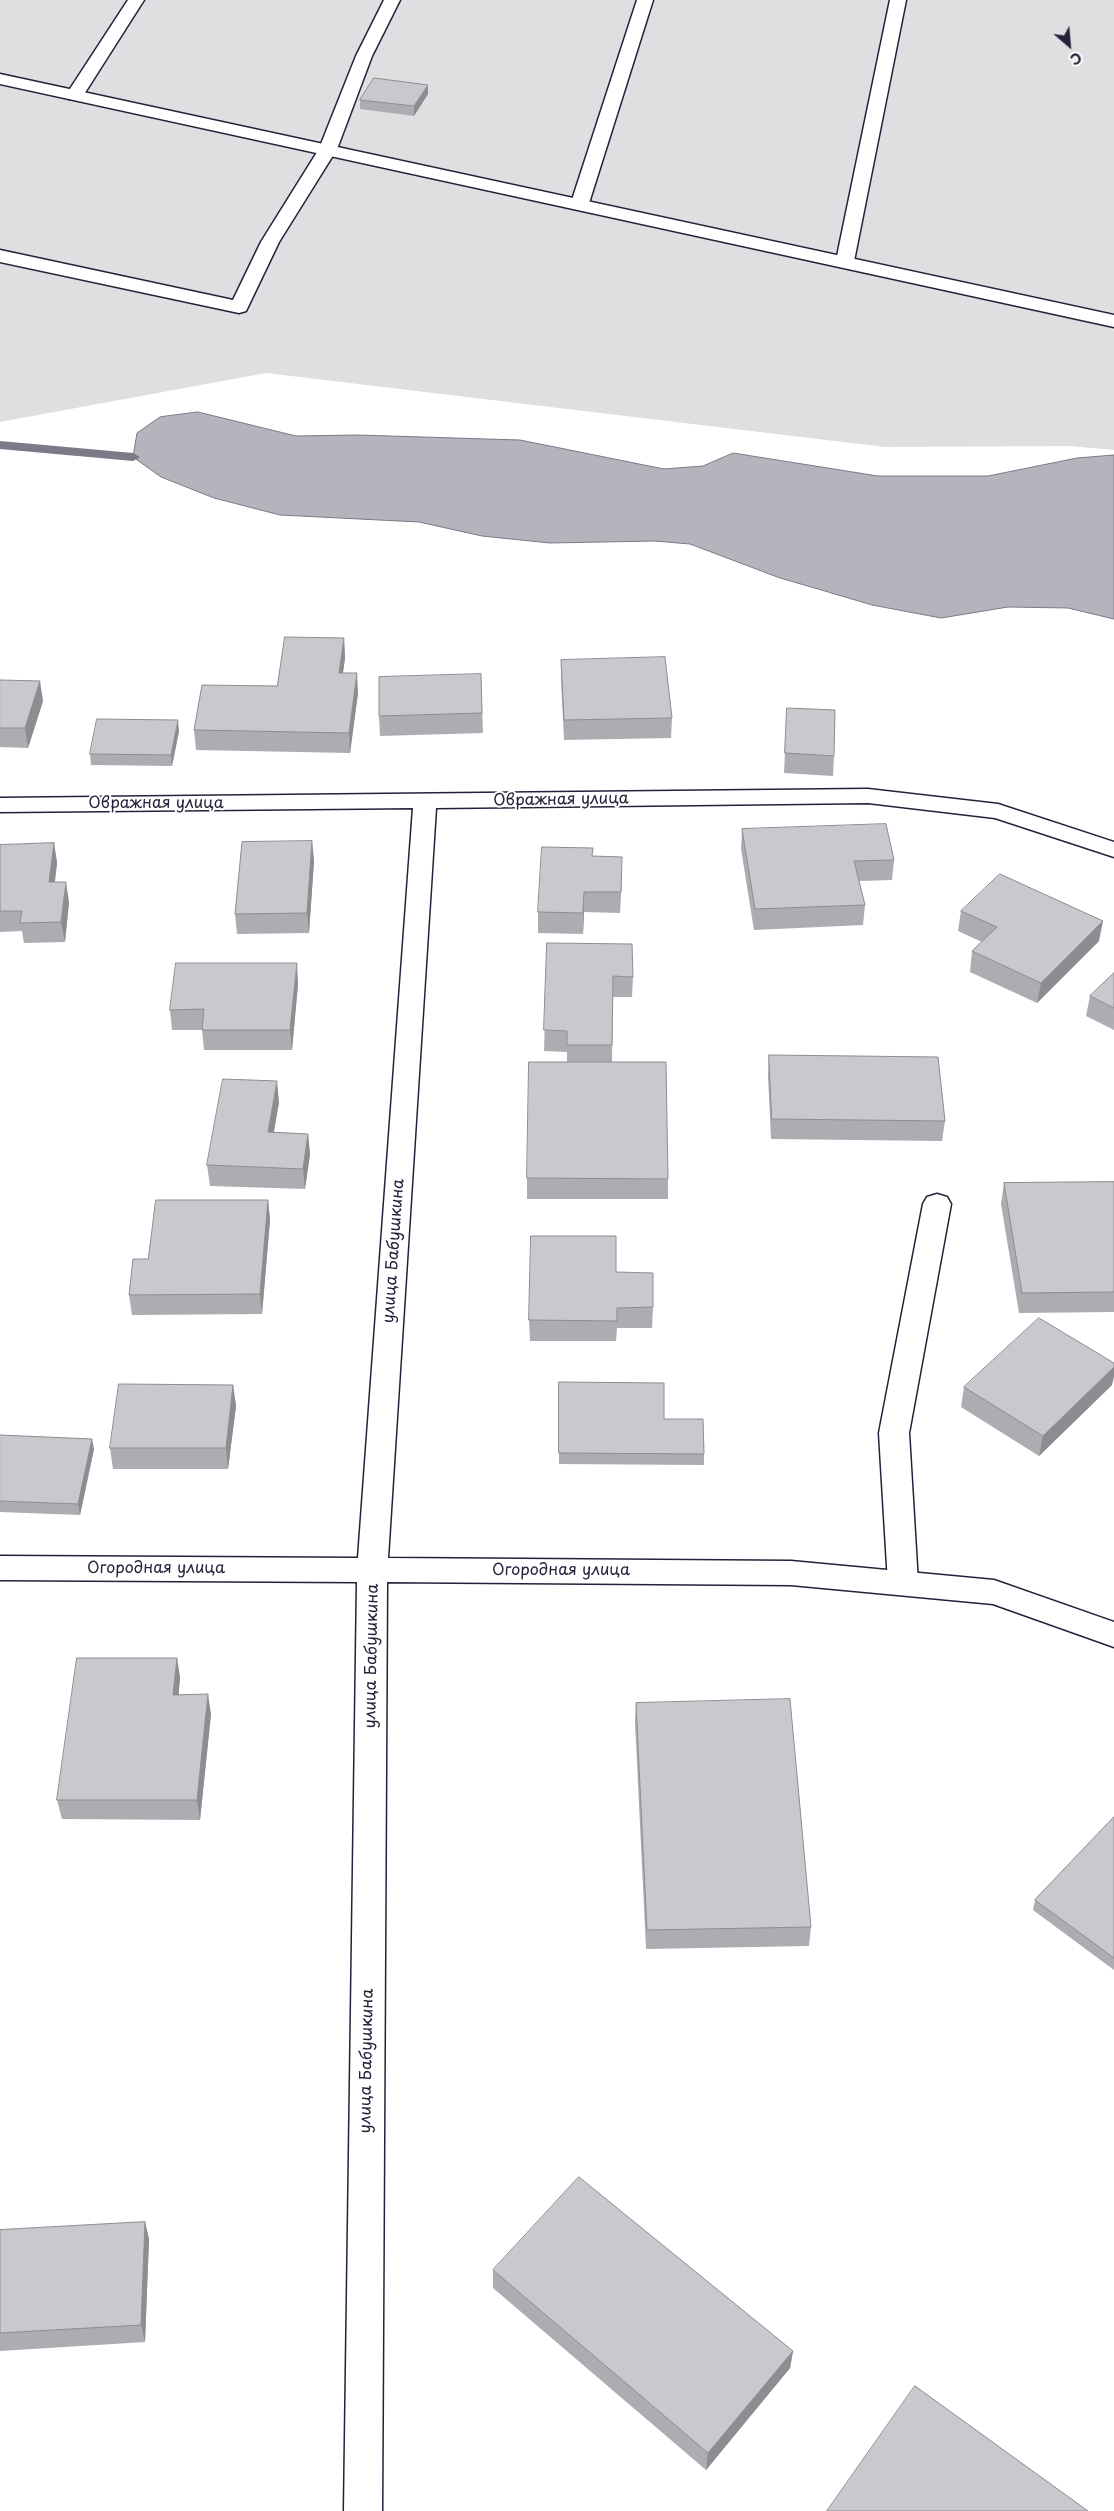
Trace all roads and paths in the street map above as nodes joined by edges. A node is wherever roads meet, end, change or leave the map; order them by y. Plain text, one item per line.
1 (136, 0) edge
2 (392, 0) edge
3 (645, 0) edge
4 (898, 0) edge
5 (0, 79) edge
6 (75, 95) junction
7 (328, 150) junction
8 (580, 204) junction
9 (0, 256) edge
10 (845, 261) junction
11 (1114, 322) edge
12 (425, 802) junction
13 (0, 805) edge
14 (1114, 850) edge
15 (937, 1204) dead end
16 (0, 1568) edge
17 (372, 1570) junction
18 (903, 1583) junction
19 (1114, 1635) edge
20 (363, 2511) edge

1 - 6 street
2 - 7 street
3 - 8 street
4 - 10 street
5 - 6 street
6 - 7 street
7 - 8 street
7 - 9 street
8 - 10 street
10 - 11 street
12 - 13 street, Овражная улица
12 - 14 street, Овражная улица
12 - 17 street, улица Бабушкина
15 - 18 street
16 - 17 street, Огородная улица
17 - 18 street, Огородная улица
17 - 20 street, улица Бабушкина
18 - 19 street, Огородная улица

